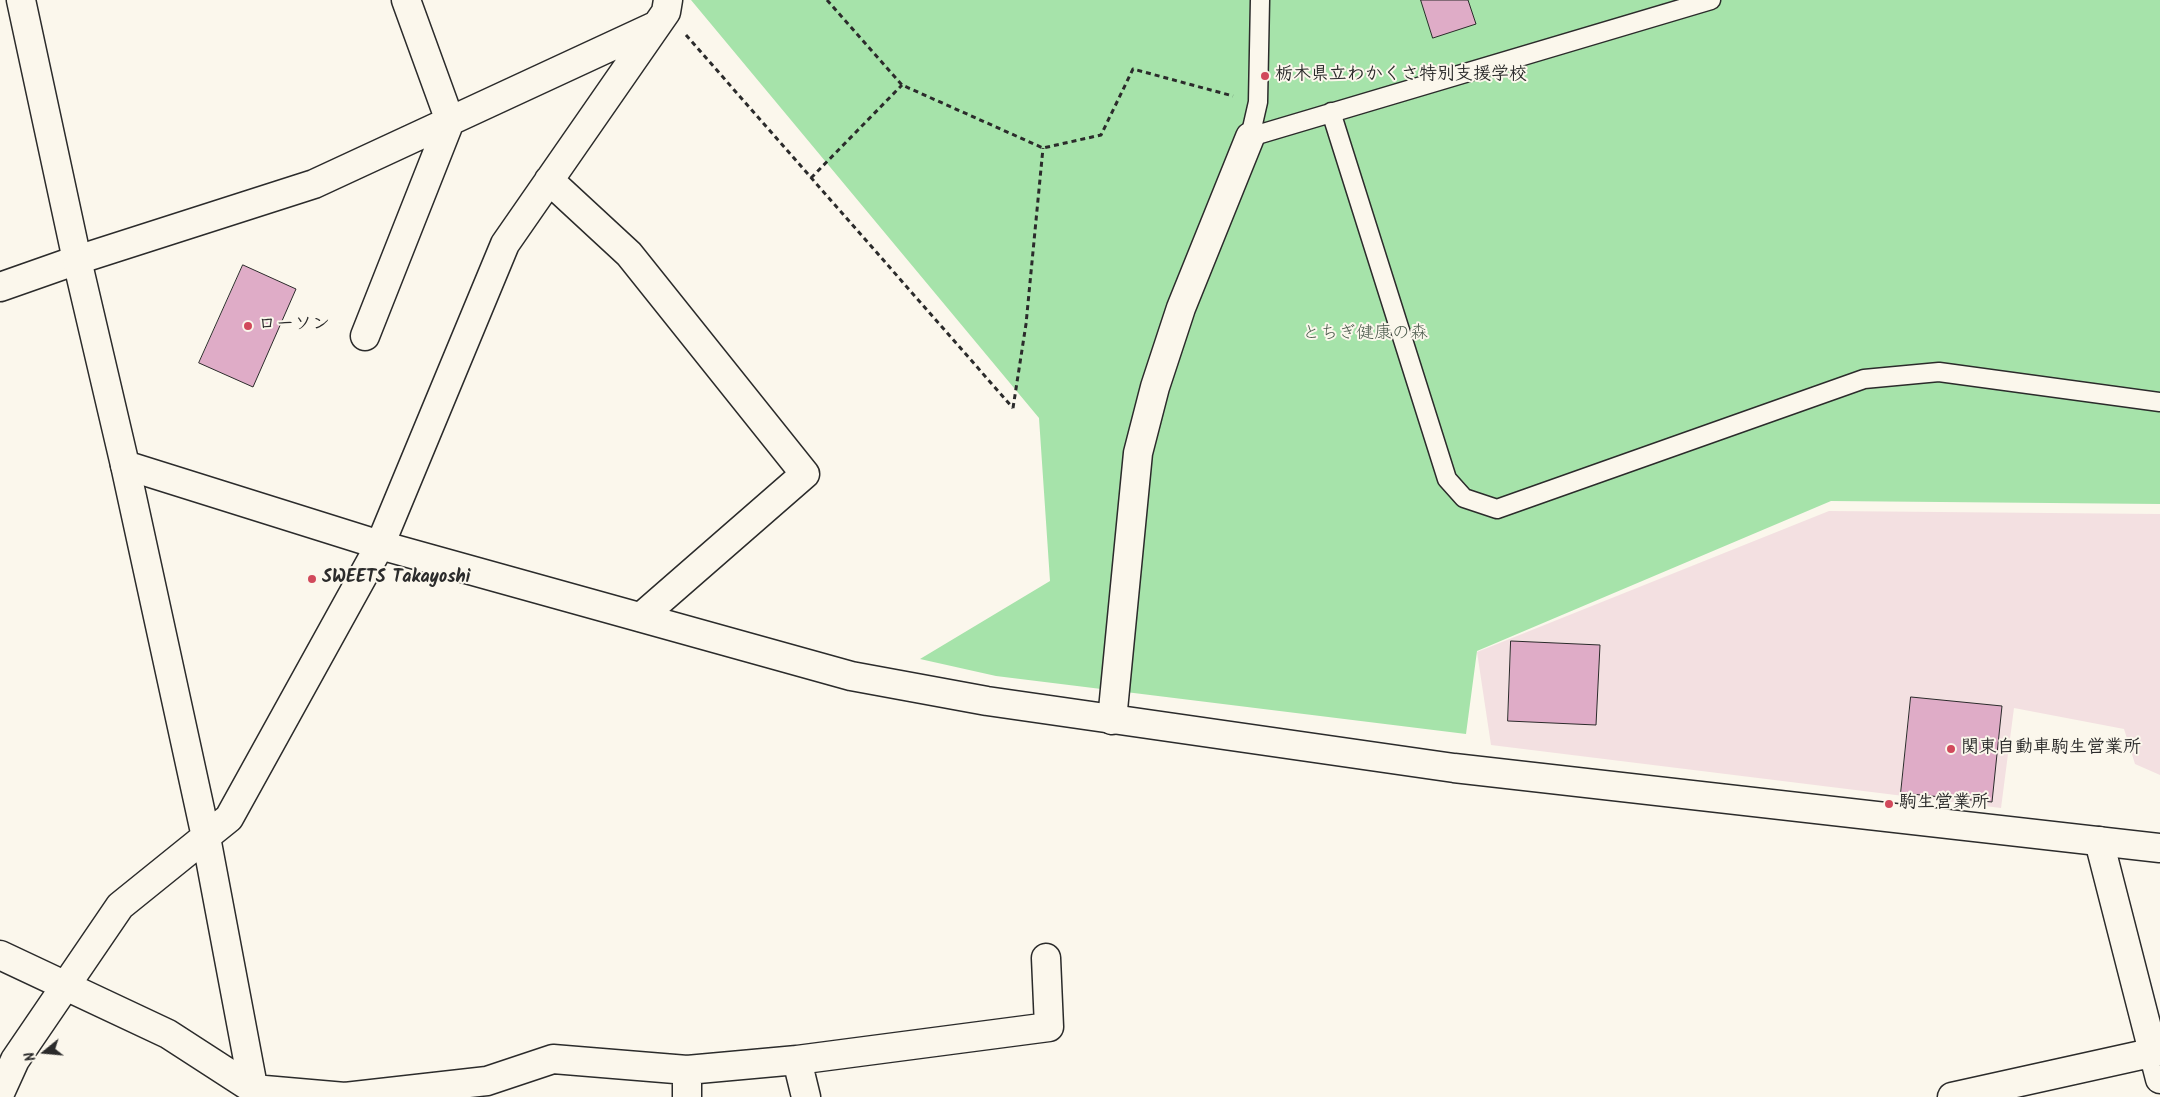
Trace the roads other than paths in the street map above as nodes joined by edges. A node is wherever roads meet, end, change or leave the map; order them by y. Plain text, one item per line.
1 (21, 0) edge
2 (406, 0) edge
3 (1260, 0) edge
4 (1711, 0) edge
5 (663, 12) edge
6 (1330, 112) junction
7 (450, 121) junction
8 (1250, 137) junction
9 (549, 180) junction
10 (77, 260) junction
11 (0, 287) edge
12 (365, 336) dead end
13 (2160, 402) edge
14 (125, 465) junction
15 (380, 545) junction
16 (641, 617) junction
17 (1112, 720) junction
18 (206, 837) junction
19 (2099, 842) junction
20 (2160, 848) edge
21 (0, 955) edge
22 (1046, 958) dead end
23 (64, 986) junction
24 (797, 1060) junction
25 (2158, 1062) edge
26 (687, 1070) junction
27 (488, 1089) edge
28 (0, 1093) edge
29 (254, 1093) edge
30 (687, 1097) edge
31 (806, 1097) edge
32 (1952, 1097) edge

1 - 10 street
2 - 7 street
3 - 8 lane
4 - 6 lane
5 - 7 street
5 - 9 street
6 - 8 lane
6 - 13 lane
7 - 10 street
7 - 12 street
8 - 17 street
9 - 15 street
9 - 16 street
10 - 11 street
10 - 14 street
14 - 15 street
14 - 18 street
15 - 16 street
15 - 18 street
16 - 17 street
17 - 19 street
18 - 23 street
18 - 29 street
19 - 20 street
19 - 25 street
21 - 23 street
22 - 24 street
23 - 28 street
23 - 29 street
24 - 26 street
24 - 31 street
25 - 32 street
26 - 27 street
26 - 30 street
27 - 29 street

